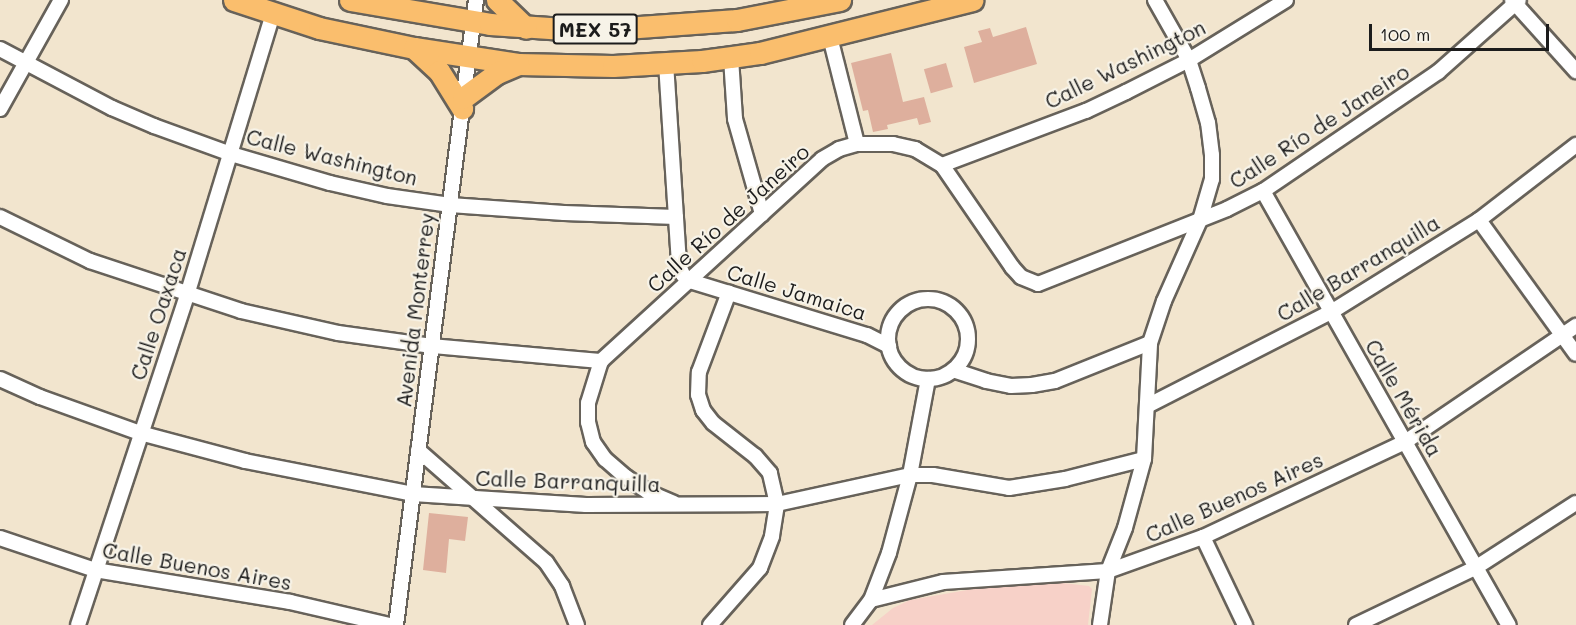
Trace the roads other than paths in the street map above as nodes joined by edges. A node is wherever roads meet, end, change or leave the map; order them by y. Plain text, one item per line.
1 (61, 0) edge
2 (234, 0) edge
3 (350, 0) edge
4 (452, 0) edge
5 (476, 0) edge
6 (497, 0) edge
7 (973, 0) edge
8 (1155, 0) edge
9 (1286, 0) edge
10 (830, 1) edge
11 (1516, 1) edge
12 (273, 14) junction
13 (428, 15) junction
14 (473, 22) junction
15 (526, 28) junction
16 (830, 37) junction
17 (414, 48) junction
18 (0, 49) edge
19 (469, 56) junction
20 (730, 58) junction
21 (1189, 60) junction
22 (25, 63) junction
23 (666, 63) junction
24 (518, 64) junction
25 (1576, 71) edge
26 (463, 103) junction
27 (0, 109) edge
28 (857, 144) junction
29 (1576, 145) edge
30 (231, 154) junction
31 (942, 165) junction
32 (1263, 191) junction
33 (450, 205) junction
34 (762, 214) junction
35 (0, 217) edge
36 (676, 217) junction
37 (1200, 220) junction
38 (1479, 220) junction
39 (690, 281) junction
40 (729, 292) junction
41 (187, 295) junction
42 (1331, 312) junction
43 (1576, 326) edge
44 (1563, 337) junction
45 (1150, 343) junction
46 (432, 346) junction
47 (889, 346) junction
48 (1576, 354) edge
49 (601, 361) junction
50 (954, 370) junction
51 (0, 379) edge
52 (928, 379) junction
53 (1147, 405) junction
54 (140, 433) junction
55 (1405, 442) junction
56 (418, 450) junction
57 (1144, 459) junction
58 (910, 475) junction
59 (413, 494) junction
60 (475, 498) junction
61 (1576, 503) edge
62 (777, 504) junction
63 (681, 506) junction
64 (1203, 537) junction
65 (0, 538) edge
66 (1475, 568) junction
67 (95, 570) junction
68 (1108, 571) junction
69 (871, 600) junction
70 (78, 625) edge
71 (390, 625) edge
72 (396, 625) edge
73 (577, 625) edge
74 (710, 625) edge
75 (852, 625) edge
76 (1100, 625) edge
77 (1245, 625) edge
78 (1356, 625) edge
79 (1509, 625) edge

1 - 22 street
2 - 12 highway, MEX 57
3 - 13 highway, MEX 57
4 - 13 highway
5 - 14 street, Avenida Monterrey
6 - 15 highway
7 - 16 highway, MEX 57
8 - 21 street
9 - 21 street, Calle Washington
10 - 15 highway, MEX 57
11 - 25 street
11 - 32 street, Calle Río de Janeiro
12 - 17 highway, MEX 57
12 - 30 street, Calle Oaxaca
13 - 14 highway, MEX 57
14 - 15 highway, MEX 57
14 - 19 street, Avenida Monterrey
16 - 20 highway, MEX 57
16 - 28 street
17 - 19 highway, MEX 57
17 - 26 highway
18 - 22 street, Calle Washington
19 - 24 highway, MEX 57
19 - 26 street, Avenida Monterrey
20 - 23 highway, MEX 57
20 - 34 street
21 - 31 street, Calle Washington
21 - 37 street
22 - 27 street
22 - 30 street, Calle Washington
23 - 24 highway, MEX 57
23 - 36 street
24 - 26 highway
26 - 33 street, Avenida Monterrey
28 - 31 street, Calle Río de Janeiro
28 - 34 street, Calle Río de Janeiro
29 - 38 street, Calle Barranquilla
30 - 33 street, Calle Washington
30 - 41 street, Calle Oaxaca
31 - 37 street, Calle Río de Janeiro
32 - 37 street, Calle Río de Janeiro
32 - 42 street, Calle Mérida
33 - 36 street, Calle Washington
33 - 46 street, Avenida Monterrey
34 - 39 street, Calle Río de Janeiro
35 - 41 street
36 - 39 street
37 - 45 street
38 - 42 street, Calle Barranquilla
38 - 44 street
39 - 40 street, Calle Jamaica
39 - 49 street, Calle Río de Janeiro
40 - 47 street, Calle Jamaica
40 - 62 street
41 - 46 street
41 - 54 street, Calle Oaxaca
42 - 53 street, Calle Barranquilla
42 - 55 street, Calle Mérida
43 - 44 street, Calle Buenos Aires
44 - 48 street
44 - 55 street, Calle Buenos Aires
45 - 50 street
45 - 53 street
46 - 49 street
46 - 56 street, Avenida Monterrey
47 - 50 street
47 - 52 street
49 - 63 street
50 - 52 street
51 - 54 street, Calle Barranquilla
52 - 58 street
53 - 57 street
54 - 59 street, Calle Barranquilla
54 - 67 street, Calle Oaxaca
55 - 64 street, Calle Buenos Aires
55 - 66 street, Calle Mérida
56 - 59 street, Avenida Monterrey
56 - 60 street
57 - 58 street, Calle Barranquilla
57 - 68 street
58 - 62 street, Calle Barranquilla
58 - 69 street
59 - 60 street, Calle Barranquilla
59 - 72 street, Avenida Monterrey
60 - 63 street, Calle Barranquilla
60 - 73 street
61 - 66 street
62 - 63 street, Calle Barranquilla
62 - 74 street
64 - 68 street, Calle Buenos Aires
64 - 77 street
65 - 67 street, Calle Buenos Aires
66 - 78 street
66 - 79 street, Calle Mérida
67 - 70 street, Calle Oaxaca
67 - 71 street, Calle Buenos Aires
68 - 69 street, Calle Buenos Aires
68 - 76 street
69 - 75 street

